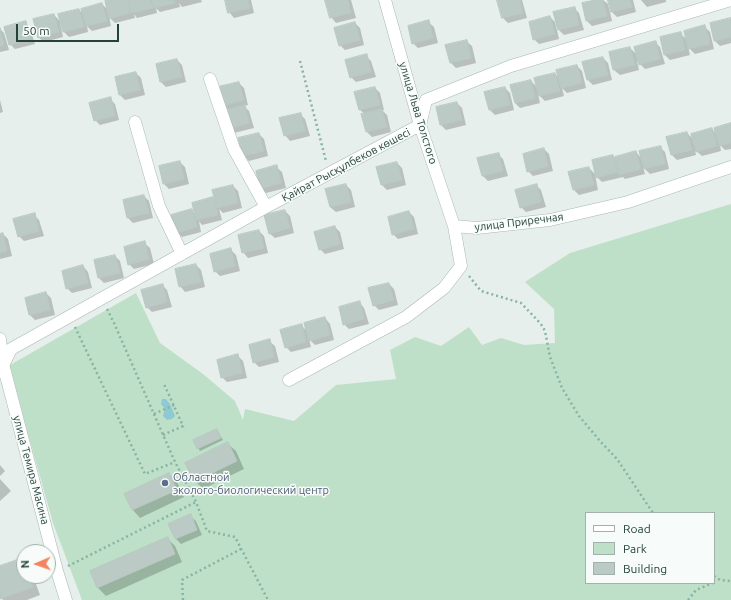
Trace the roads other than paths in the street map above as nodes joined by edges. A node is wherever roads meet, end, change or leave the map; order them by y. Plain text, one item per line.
1 (386, 0) edge
2 (731, 0) edge
3 (210, 79) dead end
4 (135, 122) dead end
5 (420, 125) junction
6 (731, 167) edge
7 (266, 207) junction
8 (454, 226) junction
9 (182, 254) junction
10 (0, 339) edge
11 (2, 368) edge
12 (289, 380) dead end
13 (66, 600) edge

1 - 5 street, улица Льва Толстого
2 - 5 street, Қайрат Рысқұлбеков көшесі
3 - 7 street
4 - 9 street
5 - 7 street, Қайрат Рысқұлбеков көшесі
5 - 8 street, улица Льва Толстого
6 - 8 street, улица Приречная
7 - 9 street, Қайрат Рысқұлбеков көшесі
8 - 12 street
9 - 11 street, Қайрат Рысқұлбеков көшесі
10 - 11 street, улица Темира Масина
11 - 13 street, улица Темира Масина

